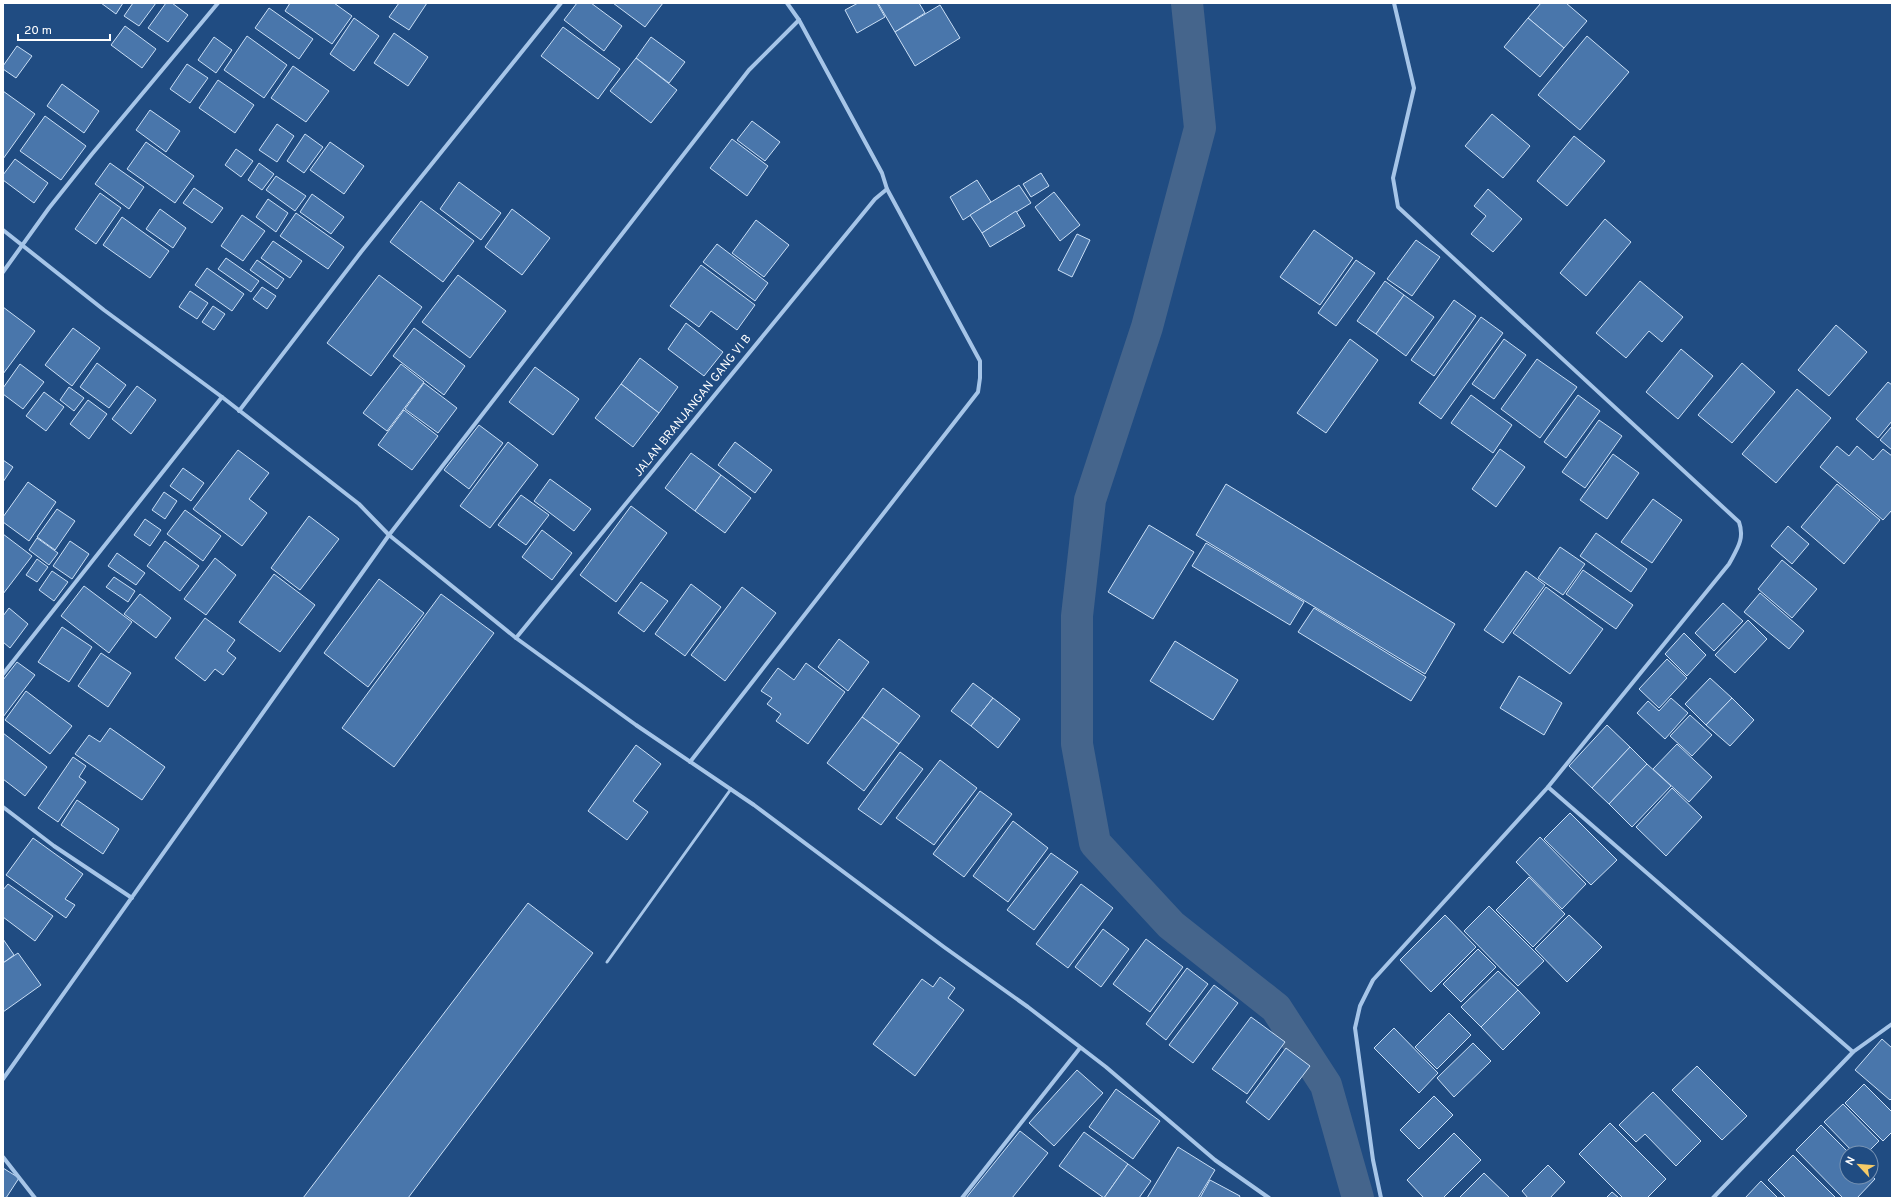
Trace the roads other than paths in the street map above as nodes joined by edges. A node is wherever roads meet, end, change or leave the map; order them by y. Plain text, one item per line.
1 (218, 3) edge
2 (561, 3) edge
3 (787, 3) edge
4 (1394, 3) edge
5 (799, 20) junction
6 (887, 189) junction
7 (3, 230) edge
8 (23, 246) junction
9 (3, 272) edge
10 (222, 396) junction
11 (239, 411) junction
12 (389, 535) junction
13 (516, 638) junction
14 (3, 674) edge
15 (690, 762) junction
16 (1548, 787) junction
17 (731, 789) junction
18 (3, 807) edge
19 (132, 898) junction
20 (607, 962) dead end
21 (1892, 1024) edge
22 (1080, 1048) junction
23 (1853, 1052) junction
24 (3, 1079) edge
25 (3, 1157) edge
26 (35, 1198) edge
27 (962, 1198) edge
28 (1268, 1198) edge
29 (1381, 1198) edge
30 (1713, 1198) edge

1 - 8 street
2 - 11 street
3 - 5 street
4 - 16 street
5 - 6 street
5 - 12 street
6 - 13 street, JALAN BRANJANGAN GANG VI B
6 - 15 street
7 - 8 street
8 - 9 street
8 - 10 street
10 - 11 street
10 - 14 street
11 - 12 street
12 - 13 street
12 - 19 street
13 - 15 street
15 - 17 street
16 - 23 street
16 - 29 street
17 - 20 lane
17 - 22 street
18 - 19 street
19 - 24 street
21 - 23 street
22 - 27 street
22 - 28 street
23 - 30 street
25 - 26 street

